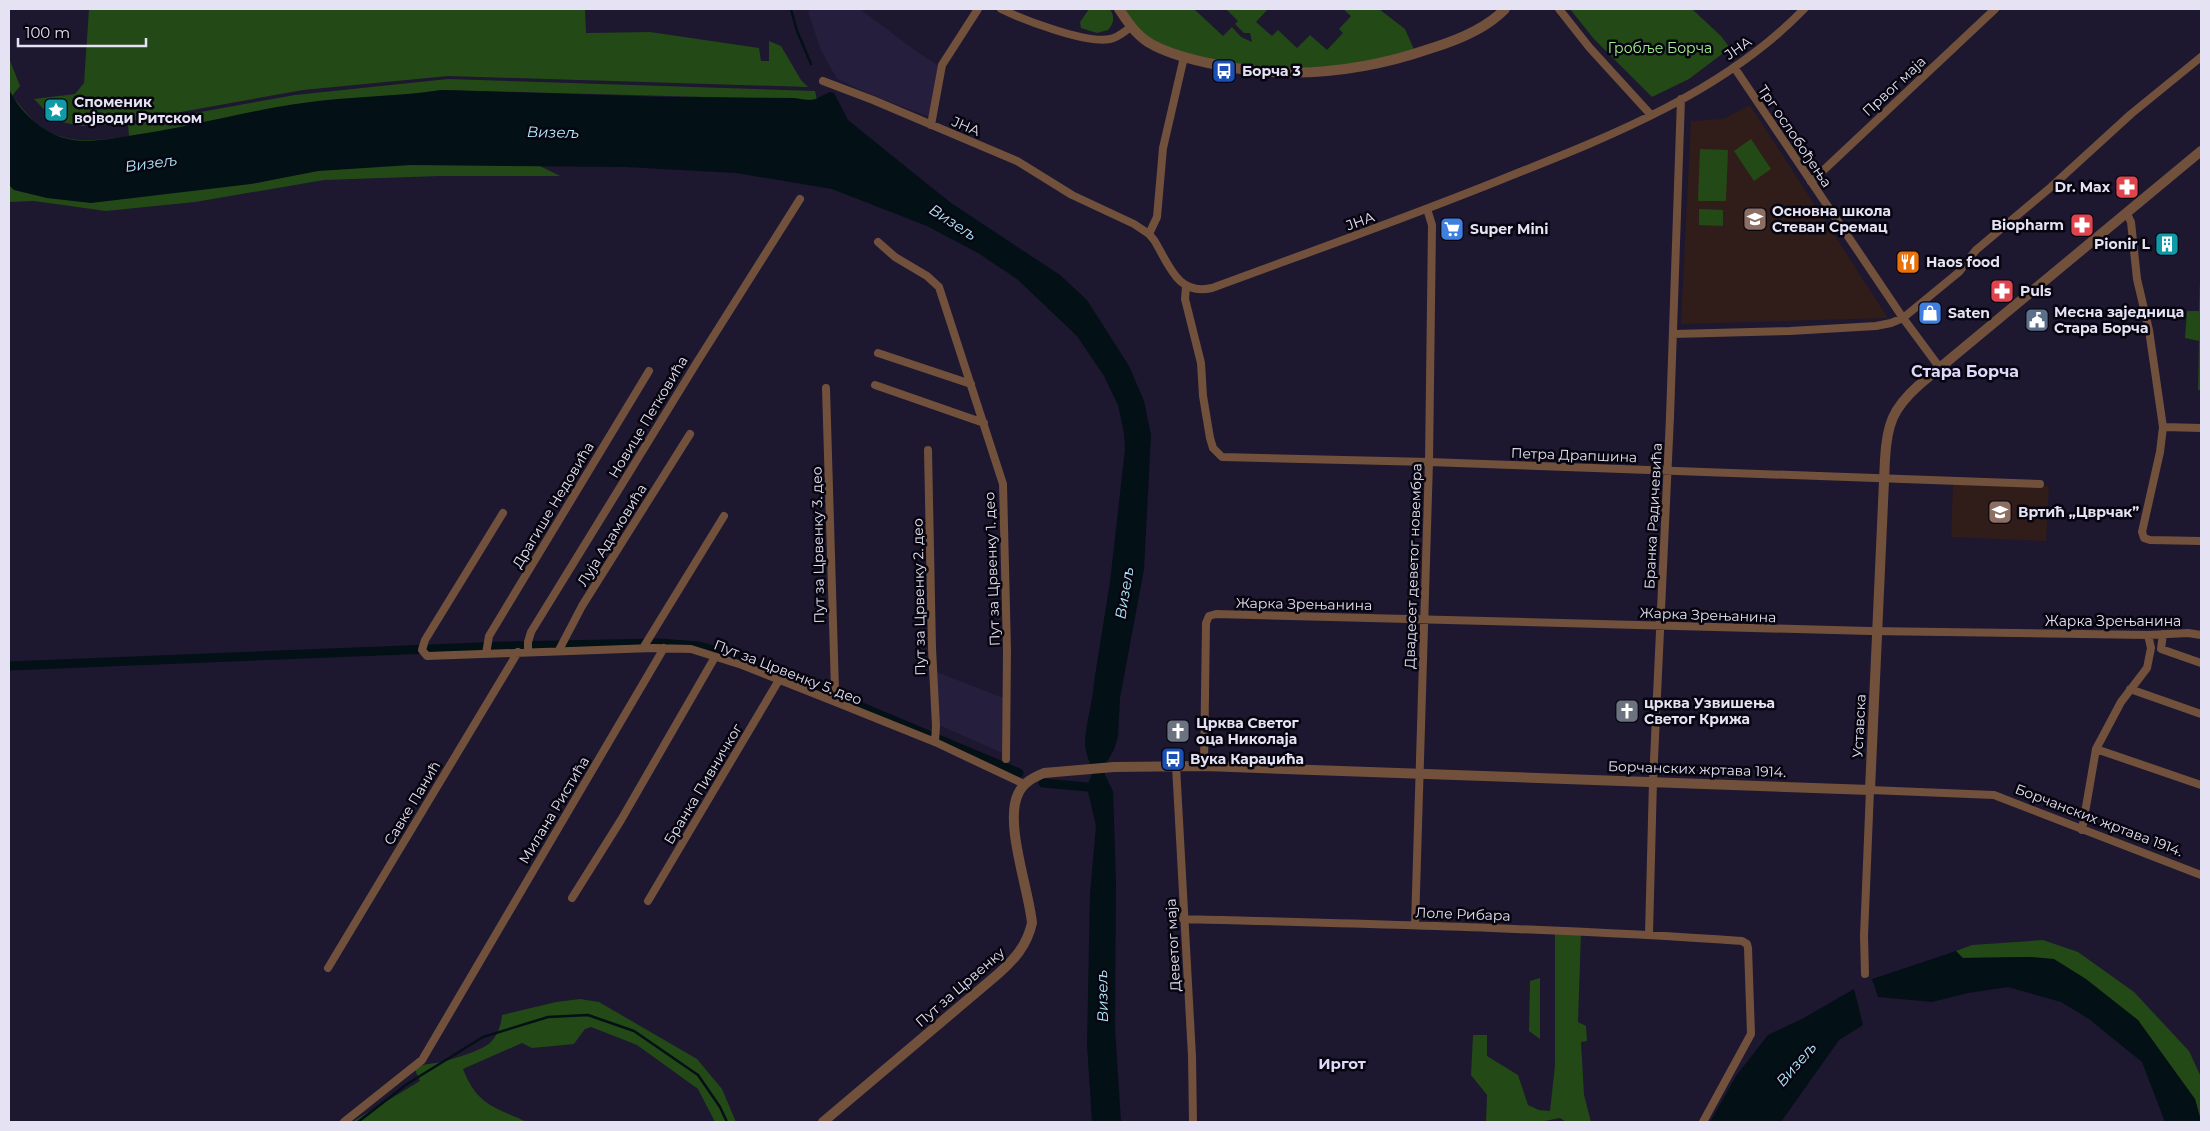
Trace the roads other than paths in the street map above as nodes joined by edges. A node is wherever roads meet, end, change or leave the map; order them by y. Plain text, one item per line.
1 (978, 9) edge
2 (1001, 9) edge
3 (1119, 9) edge
4 (1504, 9) edge
5 (1559, 9) edge
6 (1804, 9) edge
7 (1995, 9) edge
8 (1131, 27) junction
9 (1184, 57) junction
10 (2201, 57) edge
11 (1734, 67) junction
12 (823, 82) dead end
13 (1680, 99) junction
14 (1651, 115) junction
15 (931, 125) junction
16 (2201, 151) edge
17 (1811, 182) junction
18 (800, 199) dead end
19 (1428, 209) junction
20 (2127, 214) junction
21 (1149, 234) junction
22 (878, 242) dead end
23 (1186, 287) junction
24 (1902, 318) junction
25 (1673, 334) junction
26 (878, 354) dead end
27 (1940, 368) junction
28 (649, 371) dead end
29 (971, 384) junction
30 (875, 385) dead end
31 (826, 388) dead end
32 (984, 423) junction
33 (2163, 427) junction
34 (2201, 428) edge
35 (690, 434) dead end
36 (928, 450) dead end
37 (1429, 462) junction
38 (1667, 470) junction
39 (1884, 479) junction
40 (2040, 484) dead end
41 (503, 513) dead end
42 (724, 516) dead end
43 (2201, 541) edge
44 (1424, 619) junction
45 (1660, 626) junction
46 (1877, 632) junction
47 (2201, 633) edge
48 (2163, 634) junction
49 (2148, 635) junction
50 (643, 648) junction
51 (664, 648) junction
52 (2151, 648) junction
53 (2161, 649) junction
54 (559, 650) junction
55 (518, 652) junction
56 (528, 652) junction
57 (486, 654) junction
58 (715, 657) junction
59 (2201, 663) edge
60 (779, 680) junction
61 (2130, 689) junction
62 (833, 701) junction
63 (2201, 714) edge
64 (935, 738) junction
65 (2096, 749) junction
66 (1006, 759) dead end
67 (1176, 766) junction
68 (1204, 766) junction
69 (1419, 773) junction
70 (1653, 781) junction
71 (1024, 784) junction
72 (2201, 785) edge
73 (1870, 790) junction
74 (2082, 830) junction
75 (2201, 875) edge
76 (572, 898) dead end
77 (648, 901) dead end
78 (1183, 919) junction
79 (1416, 925) junction
80 (1649, 934) junction
81 (328, 968) dead end
82 (1864, 974) dead end
83 (344, 1122) edge
84 (823, 1122) edge
85 (1194, 1122) edge
86 (1703, 1122) edge

1 - 15 street, ЈНА
2 - 8 street
3 - 8 street
4 - 9 street
5 - 14 street
6 - 11 street, ЈНА
7 - 17 street, Првог маја
8 - 9 street
9 - 21 street
10 - 24 street
11 - 13 street, ЈНА
11 - 17 street, Трг ослобођења
12 - 15 street, ЈНА
13 - 14 street, ЈНА
13 - 25 street, Бранка Радичевића
14 - 19 street, ЈНА
15 - 21 street, ЈНА
16 - 20 street, Уставска
17 - 24 street, Трг ослобођења
18 - 56 street, Новице Петковића
19 - 23 street, ЈНА
19 - 37 street, Двадесет деветог новембра
20 - 27 street, Уставска
20 - 33 street
21 - 23 street, ЈНА
22 - 29 street, Пут за Црвенку 1. део
23 - 37 street, Петра Драпшина
24 - 25 street
24 - 27 street, Трг ослобођења
25 - 38 street, Бранка Радичевића
26 - 29 street
27 - 39 street, Уставска
28 - 57 street, Драгише Недовића
29 - 32 street, Пут за Црвенку 1. део
30 - 32 street
31 - 62 street, Пут за Црвенку 3. део
32 - 66 street, Пут за Црвенку 1. део
33 - 34 street
33 - 43 street
35 - 54 street, Луја Адамовића
36 - 64 street, Пут за Црвенку 2. део
37 - 38 street, Петра Драпшина
37 - 44 street, Двадесет деветог новембра
38 - 39 street, Петра Драпшина
38 - 45 street, Бранка Радичевића
39 - 40 street, Петра Драпшина
39 - 46 street, Уставска
41 - 57 street, Пут за Црвенку 5. део
42 - 50 street
44 - 45 street, Жарка Зрењанина
44 - 68 street, Жарка Зрењанина
44 - 69 street, Двадесет деветог новембра
45 - 46 street, Жарка Зрењанина
45 - 70 street, Бранка Радичевића
46 - 49 street, Жарка Зрењанина
46 - 73 street, Уставска
47 - 48 street, Жарка Зрењанина
48 - 49 street, Жарка Зрењанина
48 - 53 street
49 - 52 street
50 - 51 street, Пут за Црвенку 5. део
50 - 54 street, Пут за Црвенку 5. део
51 - 58 street, Пут за Црвенку 5. део
51 - 83 street, Милана Ристића
52 - 53 street
52 - 61 street
53 - 59 street
54 - 56 street, Пут за Црвенку 5. део
55 - 56 street, Пут за Црвенку 5. део
55 - 57 street, Пут за Црвенку 5. део
55 - 81 street, Савке Панић
58 - 60 street, Пут за Црвенку 5. део
58 - 76 street
60 - 62 street, Пут за Црвенку 5. део
60 - 77 street, Бранка Пивничког
61 - 63 street
61 - 65 street
62 - 64 street, Пут за Црвенку 5. део
64 - 71 street, Пут за Црвенку 5. део
65 - 72 street
65 - 74 street
67 - 68 street, Борчанских жртава 1914.
67 - 71 street, Борчанских жртава 1914.
67 - 78 street, Деветог маја
68 - 69 street, Борчанских жртава 1914.
69 - 70 street, Борчанских жртава 1914.
69 - 79 street, Двадесет деветог новембра
70 - 73 street, Борчанских жртава 1914.
70 - 80 street, Бранка Радичевића
71 - 84 street, Пут за Црвенку
73 - 74 street, Борчанских жртава 1914.
73 - 82 street, Уставска
74 - 75 street, Борчанских жртава 1914.
78 - 79 street, Лоле Рибара
78 - 85 street, Деветог маја
79 - 80 street, Лоле Рибара
80 - 86 street, Лоле Рибара

